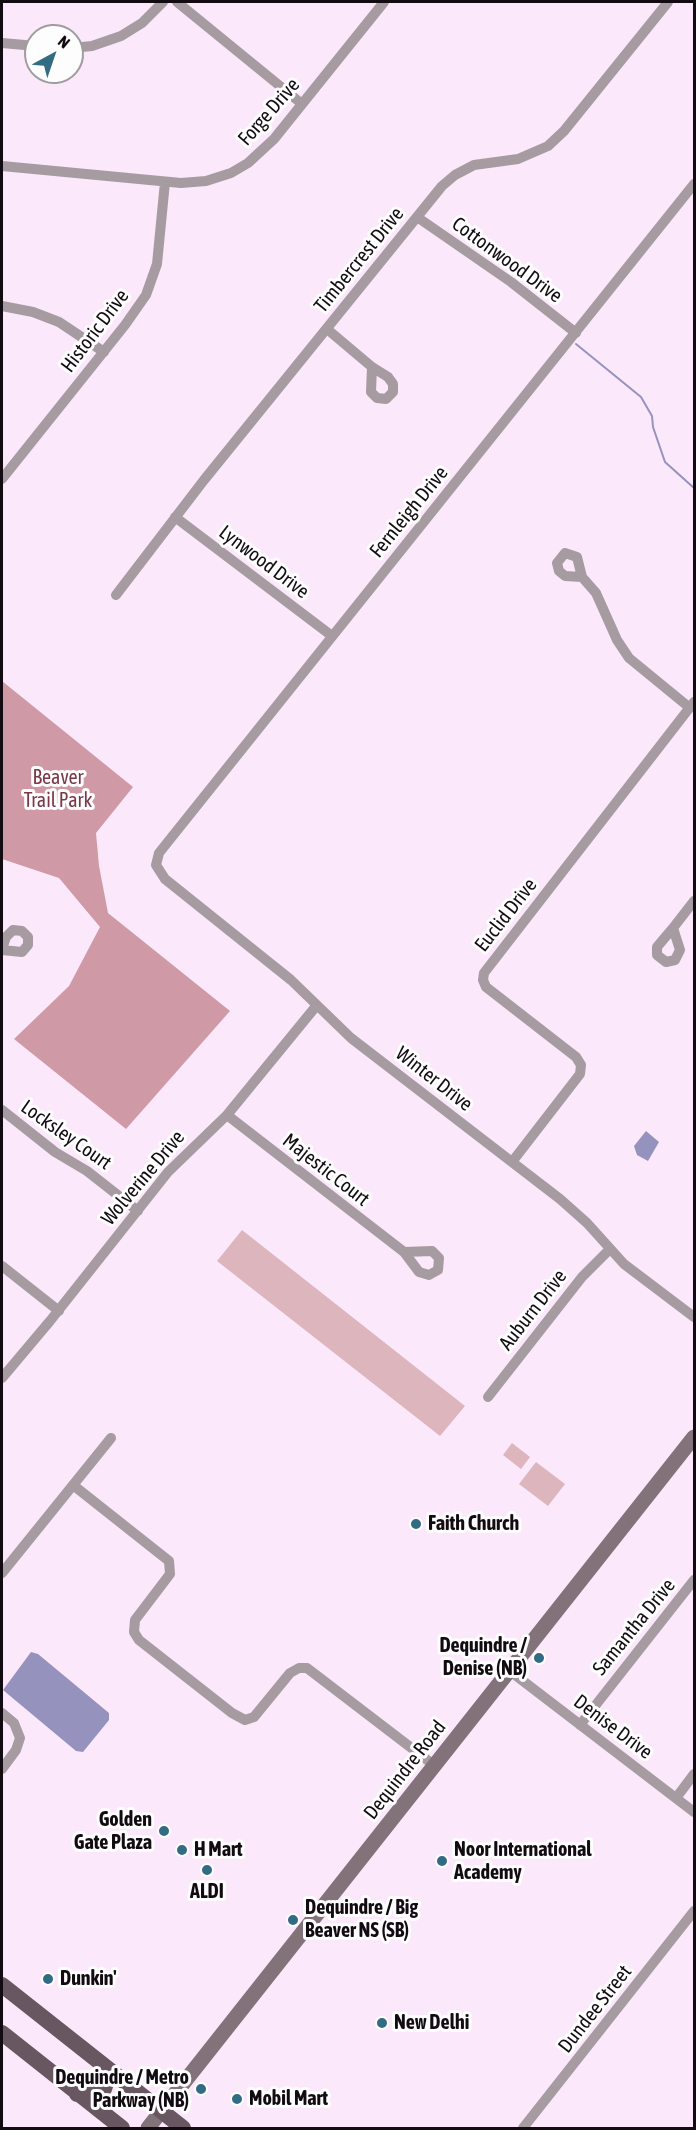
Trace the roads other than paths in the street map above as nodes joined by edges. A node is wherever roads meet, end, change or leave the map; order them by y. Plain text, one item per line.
1 (163, 2) edge
2 (177, 2) edge
3 (668, 2) edge
4 (379, 3) edge
5 (2, 43) edge
6 (24, 45) edge
7 (84, 47) edge
8 (302, 104) junction
9 (2, 166) edge
10 (165, 182) junction
11 (694, 184) edge
12 (417, 217) junction
13 (2, 306) edge
14 (327, 329) junction
15 (576, 333) junction
16 (104, 352) junction
17 (372, 368) dead end
18 (2, 479) edge
19 (175, 516) junction
20 (582, 577) dead end
21 (116, 595) dead end
22 (332, 636) junction
23 (692, 705) edge
24 (156, 865) joint
25 (694, 901) edge
26 (673, 928) dead end
27 (317, 1005) junction
28 (2, 1110) edge
29 (226, 1115) junction
30 (512, 1162) junction
31 (138, 1211) junction
32 (610, 1249) junction
33 (404, 1252) dead end
34 (2, 1266) edge
35 (59, 1311) junction
36 (694, 1317) edge
37 (2, 1378) edge
38 (488, 1397) dead end
39 (694, 1437) edge
40 (111, 1438) dead end
41 (73, 1485) junction
42 (2, 1574) edge
43 (694, 1580) edge
44 (510, 1671) junction
45 (2, 1713) edge
46 (580, 1725) junction
47 (435, 1766) junction
48 (2, 1769) edge
49 (694, 1774) edge
50 (676, 1798) junction
51 (694, 1812) edge
52 (694, 1911) edge
53 (2, 1985) edge
54 (2, 2033) edge
55 (110, 2071) junction
56 (77, 2094) junction
57 (161, 2112) junction
58 (122, 2128) edge
59 (148, 2128) edge
60 (183, 2128) edge
61 (523, 2128) edge

1 - 7 street
2 - 8 street
3 - 12 street, Timbercrest Drive
4 - 8 street, Forge Drive
5 - 6 street
8 - 10 street, Forge Drive
9 - 10 street, Forge Drive
10 - 16 street, Historic Drive
11 - 15 street, Fernleigh Drive
12 - 14 street, Timbercrest Drive
12 - 15 street, Cottonwood Drive
13 - 16 street
14 - 17 street
14 - 19 street, Timbercrest Drive
15 - 22 street, Fernleigh Drive
16 - 18 street, Historic Drive
19 - 21 street, Timbercrest Drive
19 - 22 street, Lynwood Drive
20 - 23 street
22 - 24 street, Fernleigh Drive
23 - 30 street, Euclid Drive
24 - 27 street, Winter Drive
25 - 26 street
27 - 29 street, Wolverine Drive
27 - 30 street, Winter Drive
28 - 31 street, Locksley Court
29 - 31 street, Wolverine Drive
29 - 33 street, Majestic Court
30 - 32 street, Winter Drive
31 - 35 street, Wolverine Drive
32 - 36 street, Winter Drive
32 - 38 street, Auburn Drive
34 - 35 street
35 - 37 street, Wolverine Drive
39 - 44 main road, Dequindre Road
40 - 41 street
41 - 42 street
41 - 47 street
43 - 46 street, Samantha Drive
44 - 46 street, Denise Drive
44 - 47 main road, Dequindre Road
45 - 48 street
46 - 50 street, Denise Drive
47 - 57 main road, Dequindre Road
49 - 50 street
50 - 51 street, Denise Drive
52 - 61 street, Dundee Street
53 - 55 main road
54 - 56 main road
55 - 56 main road
55 - 57 main road
56 - 58 main road
57 - 59 main road, Dequindre Road
57 - 60 main road

